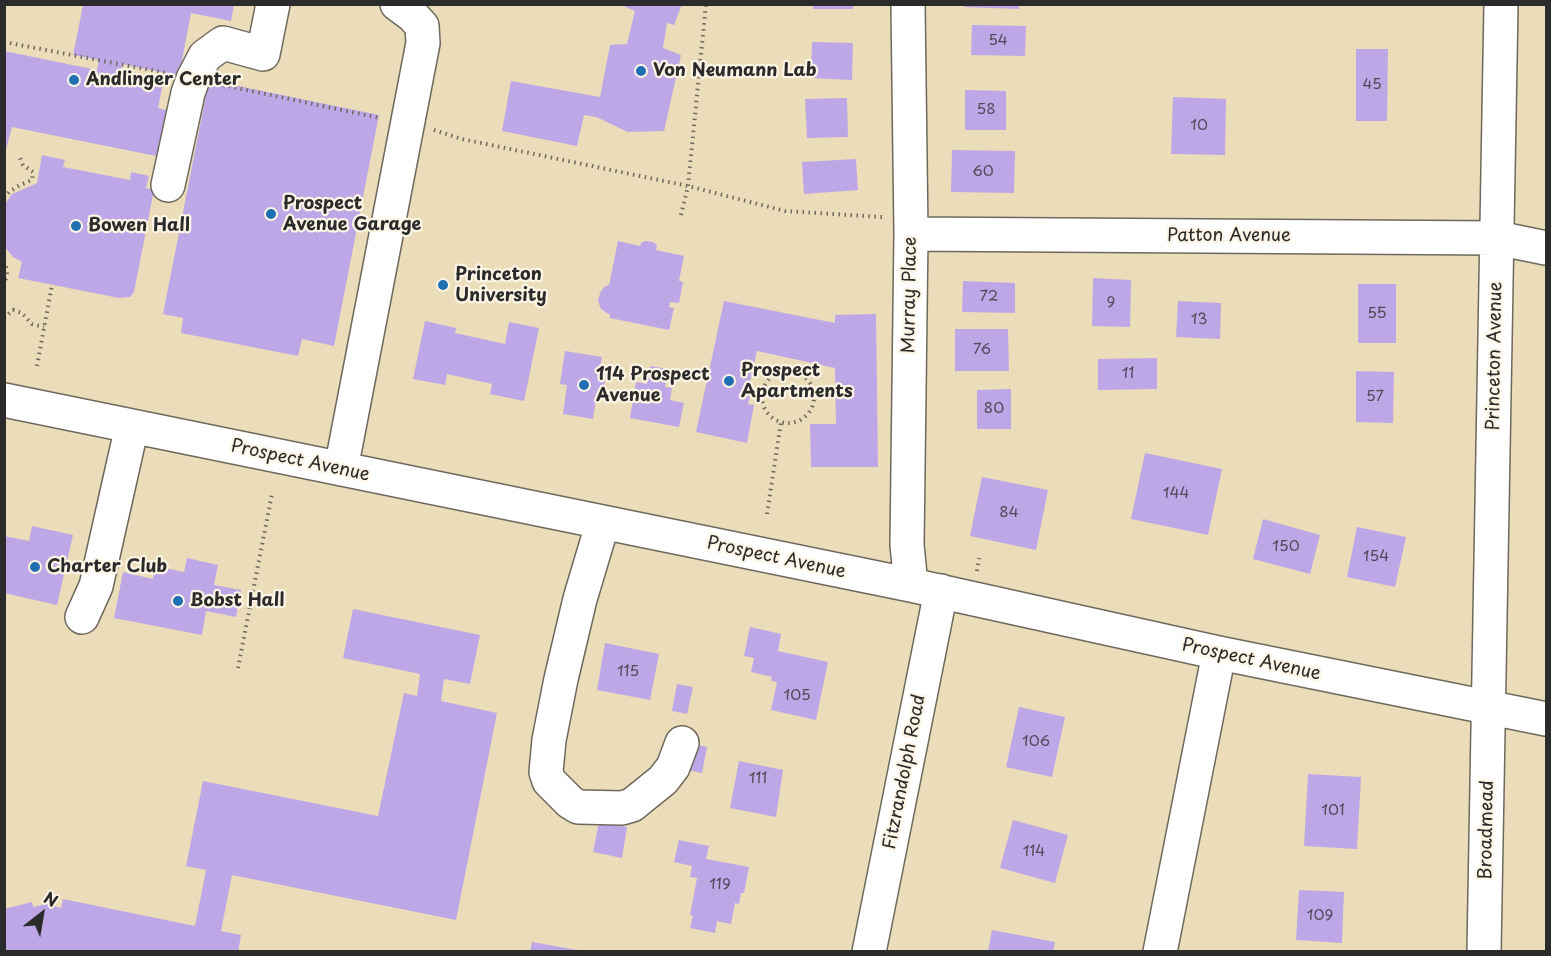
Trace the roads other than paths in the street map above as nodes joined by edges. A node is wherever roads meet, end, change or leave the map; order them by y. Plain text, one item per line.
1 (273, 4) edge
2 (397, 4) edge
3 (908, 4) edge
4 (1501, 4) edge
5 (168, 185) dead end
6 (899, 226) junction
7 (1497, 238) junction
8 (1546, 248) edge
9 (4, 400) edge
10 (132, 426) junction
11 (341, 469) junction
12 (603, 522) junction
13 (926, 588) junction
14 (82, 617) dead end
15 (1219, 653) junction
16 (1490, 708) junction
17 (1546, 719) edge
18 (682, 743) dead end
19 (869, 951) edge
20 (1160, 951) edge
21 (1484, 951) edge

1 - 5 street
2 - 11 street
3 - 6 street, Murray Place
4 - 7 street, Princeton Avenue
6 - 7 street, Patton Avenue
6 - 13 street, Murray Place
7 - 8 street, Patton Avenue
7 - 16 street, Princeton Avenue
9 - 10 street, Prospect Avenue
10 - 11 street, Prospect Avenue
10 - 14 street
11 - 12 street, Prospect Avenue
12 - 13 street, Prospect Avenue
12 - 18 street
13 - 15 street, Prospect Avenue
13 - 19 street, Fitzrandolph Road
15 - 16 street, Prospect Avenue
15 - 20 street
16 - 17 street, Prospect Avenue
16 - 21 street, Broadmead

